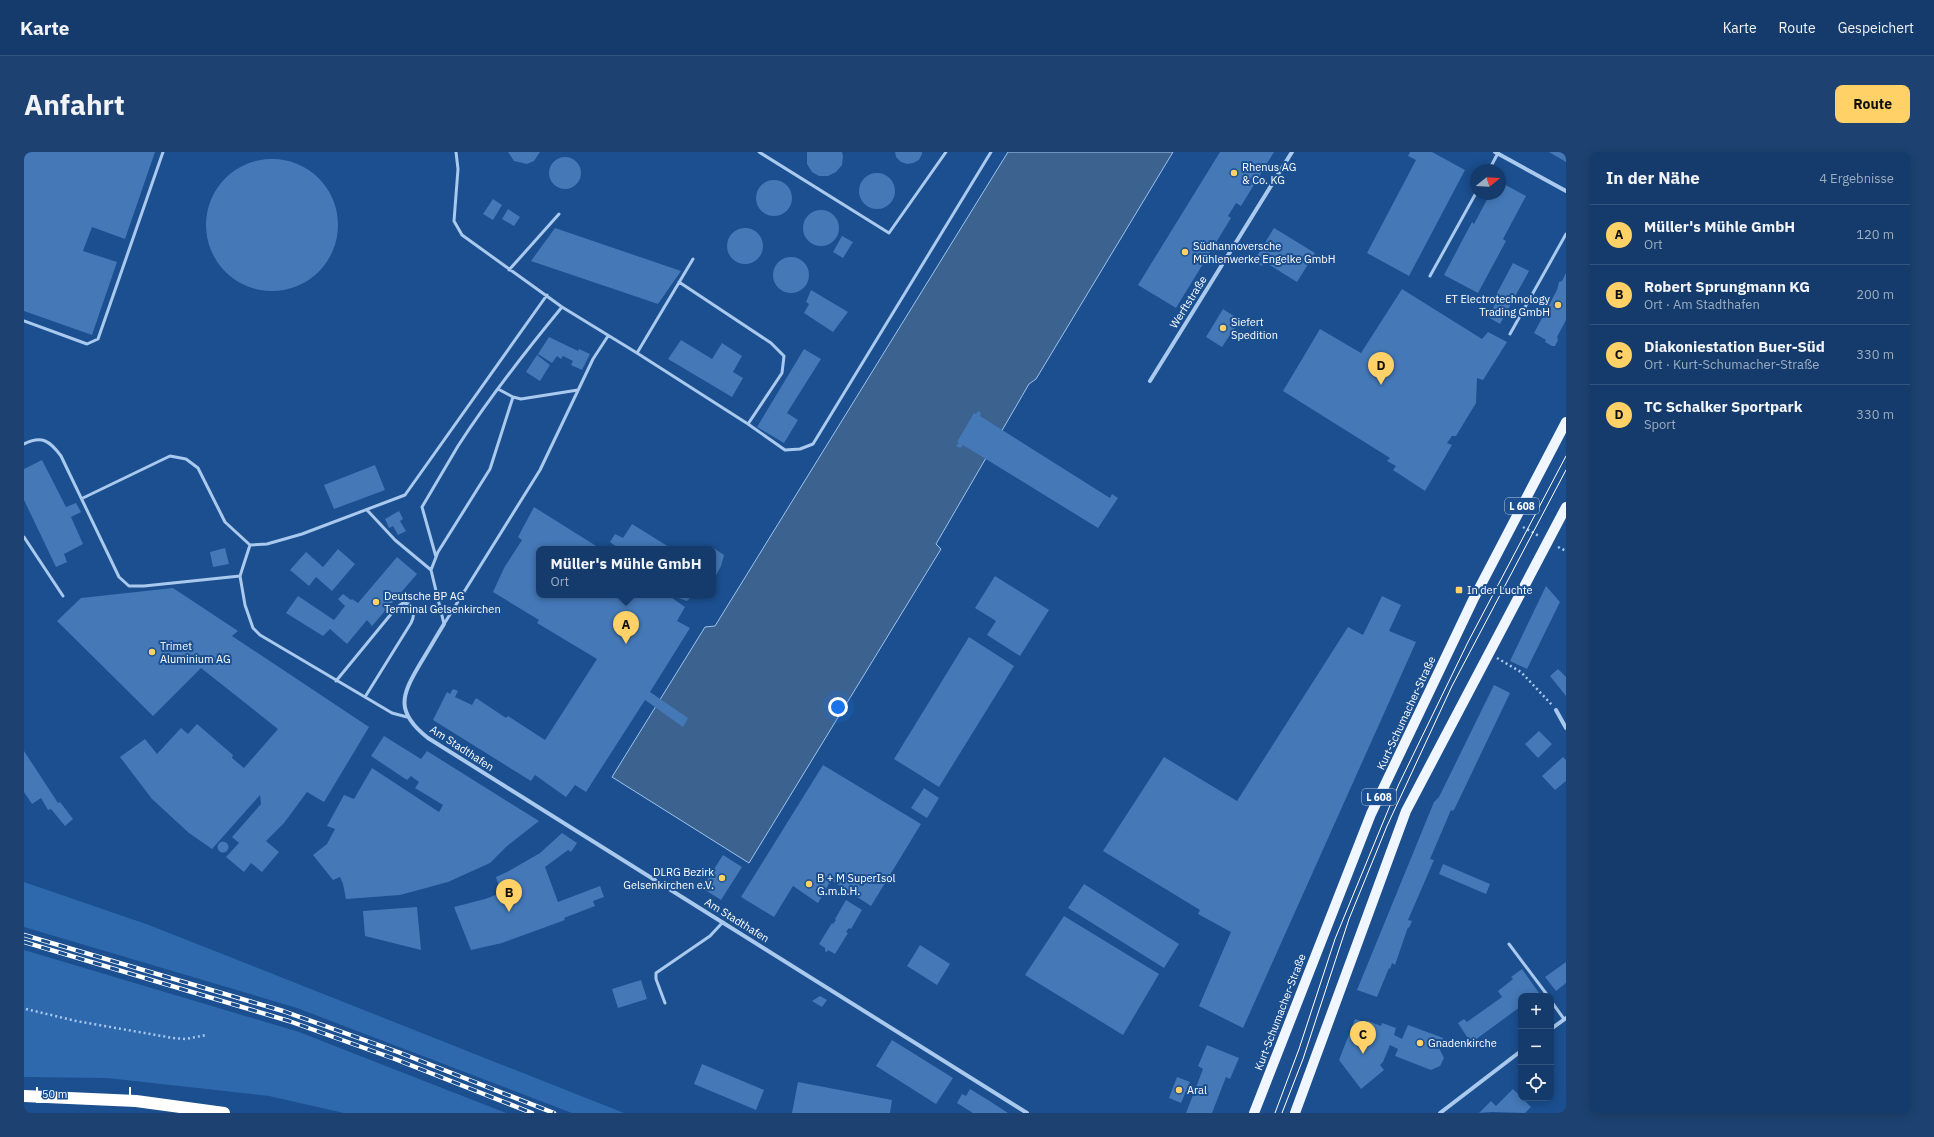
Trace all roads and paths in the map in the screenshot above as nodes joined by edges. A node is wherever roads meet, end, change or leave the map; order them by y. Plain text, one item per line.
1 (163, 152) edge
2 (456, 152) edge
3 (759, 152) edge
4 (946, 152) edge
5 (990, 152) edge
6 (1292, 152) edge
7 (1497, 153) edge
8 (1492, 164) edge
9 (1566, 191) edge
10 (1472, 200) edge
11 (559, 214) dead end
12 (1566, 234) edge
13 (693, 260) dead end
14 (509, 270) junction
15 (1430, 276) dead end
16 (679, 282) junction
17 (546, 295) junction
18 (562, 307) junction
19 (24, 321) edge
20 (1510, 334) dead end
21 (608, 336) junction
22 (637, 353) junction
23 (1150, 381) dead end
24 (498, 389) junction
25 (578, 390) junction
26 (513, 397) junction
27 (1566, 422) edge
28 (748, 424) junction
29 (24, 444) edge
30 (83, 498) junction
31 (1566, 507) edge
32 (367, 510) junction
33 (24, 537) edge
34 (250, 545) junction
35 (436, 557) junction
36 (431, 570) junction
37 (240, 576) junction
38 (63, 596) dead end
39 (444, 624) junction
40 (1488, 653) junction
41 (336, 681) junction
42 (365, 697) junction
43 (1556, 710) joint
44 (407, 717) junction
45 (1566, 728) edge
46 (723, 922) junction
47 (1509, 944) dead end
48 (1546, 993) edge
49 (665, 1002) dead end
50 (1554, 1005) edge
51 (26, 1009) dead end
52 (1565, 1019) edge
53 (1554, 1027) edge
54 (206, 1035) dead end
55 (1518, 1054) edge
56 (24, 1096) edge
57 (224, 1113) edge
58 (1027, 1113) edge
59 (1254, 1113) edge
60 (1295, 1113) edge
61 (1440, 1113) edge

1 - 19 lane
2 - 14 lane
3 - 4 lane
5 - 28 lane
6 - 23 street, Werftstraße
7 - 8 lane
7 - 9 street
10 - 15 lane
11 - 14 lane
12 - 20 lane
13 - 16 lane
14 - 17 lane
16 - 22 lane
16 - 28 lane
17 - 18 lane
17 - 32 lane
18 - 21 lane
18 - 24 lane
21 - 22 lane
21 - 25 lane
22 - 28 lane
24 - 26 lane
24 - 35 lane
25 - 26 lane
25 - 39 lane
26 - 35 lane
27 - 59 main road, Kurt-Schumacher-Straße / L 608
29 - 30 lane
30 - 34 lane
30 - 37 lane
31 - 40 main road, L 608
32 - 34 lane
32 - 36 lane
33 - 38 lane
34 - 37 lane
35 - 36 lane
36 - 39 lane
37 - 41 lane
39 - 44 street
40 - 43 path
40 - 60 main road, L 608
41 - 42 lane
41 - 42 lane
42 - 44 lane
43 - 45 street
44 - 46 street, Am Stadthafen
46 - 49 lane
46 - 58 street, Am Stadthafen
47 - 48 lane
50 - 52 lane
51 - 54 path
52 - 53 street
55 - 61 street
56 - 57 highway

